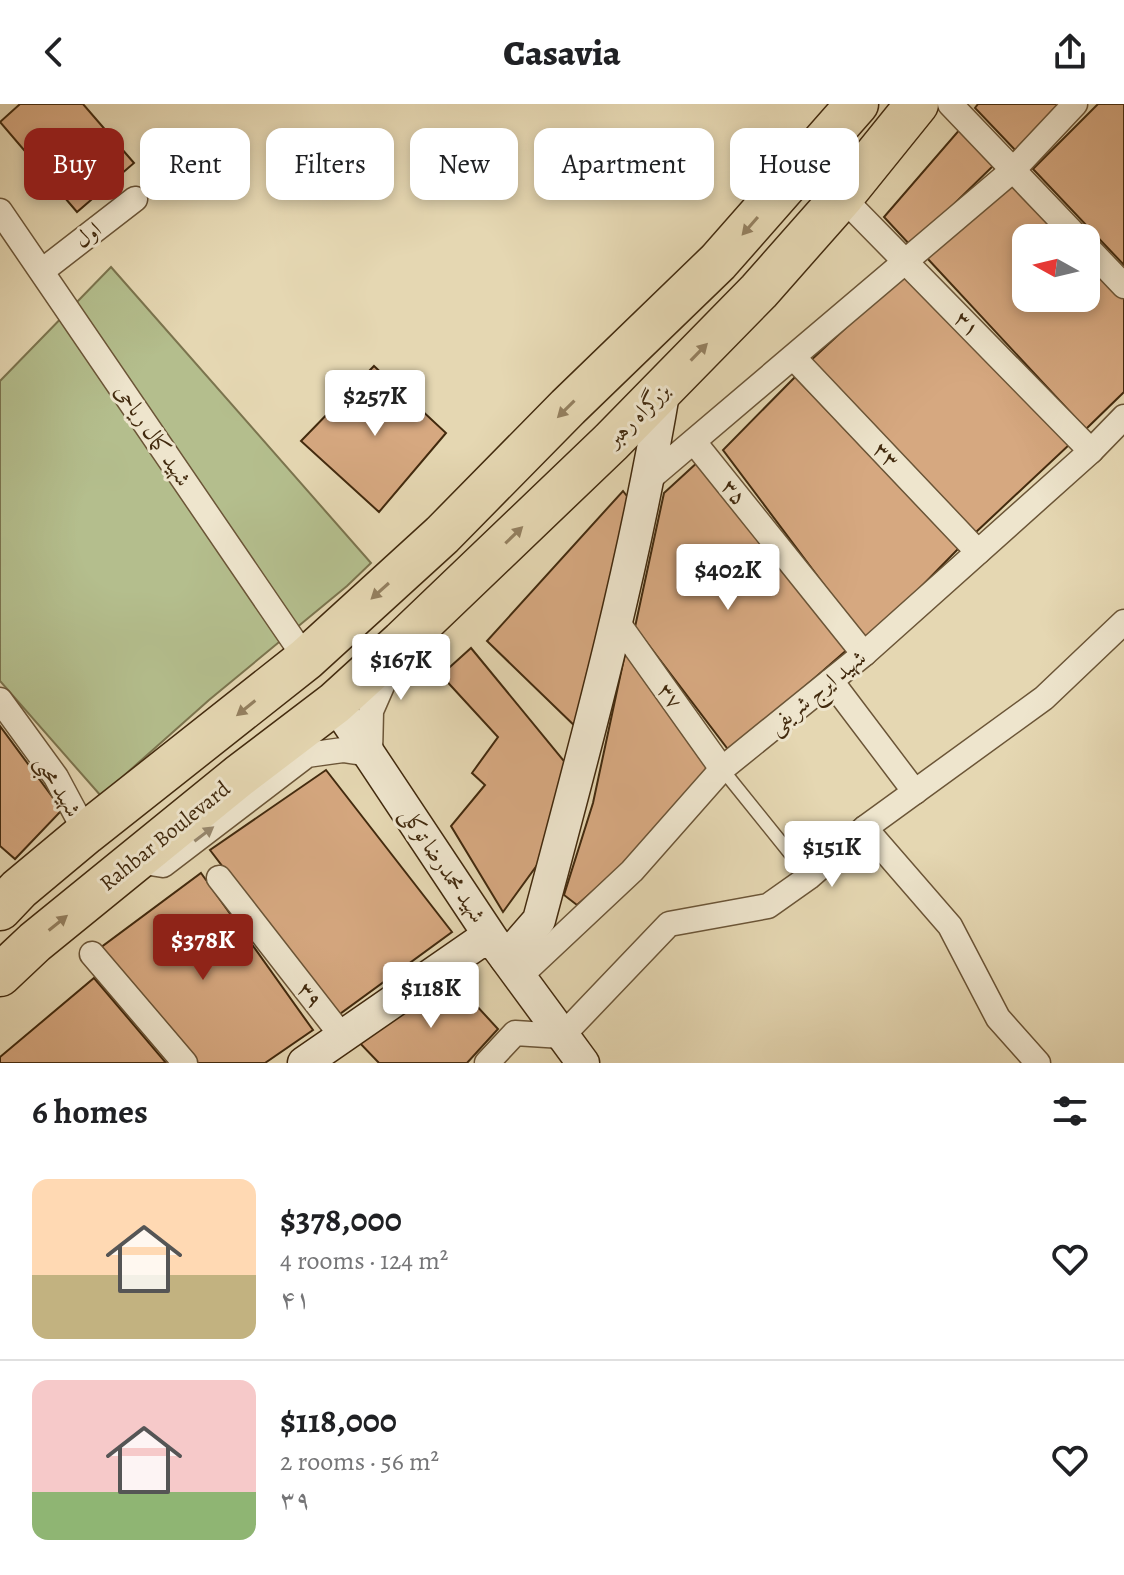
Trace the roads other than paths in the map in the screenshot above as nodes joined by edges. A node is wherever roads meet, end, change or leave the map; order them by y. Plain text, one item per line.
1 (857, 104) edge
2 (917, 104) edge
3 (950, 104) edge
4 (1075, 104) edge
5 (1013, 170) junction
6 (859, 176) edge
7 (135, 199) dead end
8 (839, 200) edge
9 (845, 200) edge
10 (0, 211) edge
11 (1065, 224) edge
12 (1100, 261) edge
13 (907, 262) junction
14 (42, 271) junction
15 (1124, 286) edge
16 (794, 358) junction
17 (664, 388) junction
18 (1124, 417) edge
19 (694, 442) junction
20 (1091, 451) junction
21 (649, 479) junction
22 (442, 535) junction
23 (978, 552) junction
24 (477, 571) junction
25 (1124, 622) edge
26 (618, 623) junction
27 (402, 642) junction
28 (864, 654) junction
29 (306, 659) junction
30 (831, 681) junction
31 (0, 700) edge
32 (335, 703) junction
33 (210, 737) junction
34 (370, 754) junction
35 (722, 769) junction
36 (239, 776) junction
37 (915, 792) junction
38 (865, 828) junction
39 (86, 833) junction
40 (136, 861) junction
41 (809, 877) junction
42 (219, 878) dead end
43 (6, 890) edge
44 (92, 954) dead end
45 (507, 959) junction
46 (0, 975) edge
47 (342, 1036) junction
48 (562, 1036) junction
49 (185, 1063) edge
50 (304, 1063) edge
51 (487, 1063) edge
52 (583, 1063) edge
53 (1038, 1063) edge

1 -> 22 highway
2 - 6 highway, بزرگراه رهبر
3 - 5 street
4 - 5 street
5 - 11 street
5 - 13 street
7 - 14 street, اول
17 -> 8 highway, بزرگراه رهبر
9 - 13 street, ۳۱
10 - 14 street, شهید کمال ریاحی
12 - 15 street
13 - 16 street
13 - 20 street, ۳۱
14 - 29 street, شهید کمال ریاحی
16 - 19 street
16 - 23 street, ۳۳
17 - 21 street
24 -> 17 highway, بزرگراه رهبر
18 - 20 street, شهید ایرج شریفی
19 - 21 street
19 - 28 street, ۳۵
20 - 23 street, شهید ایرج شریفی
21 - 26 street
22 - 24 highway
22 -> 29 highway
23 - 28 street, شهید ایرج شریفی
24 - 27 highway, بزرگراه رهبر
25 - 37 street
26 - 35 street, ۳۷
26 - 45 street
27 - 32 highway, بزرگراه رهبر
27 - 34 street
28 - 30 street, شهید ایرج شریفی
29 - 32 highway
29 -> 33 highway
30 - 35 street, شهید ایرج شریفی
30 - 37 street
31 - 39 street, شهید محبی
32 - 34 street, شهید محمدرضا توکلی
32 - 36 highway, Rahbar Boulevard
33 - 36 highway
33 - 39 highway
40 -> 34 street
34 - 45 street, شهید محمدرضا توکلی
35 - 41 lane
35 - 45 street, شهید ایرج شریفی
36 - 40 highway, Rahbar Boulevard
37 - 38 street
38 - 41 street
38 - 53 street
39 - 43 highway
46 -> 40 highway, Rahbar Boulevard
41 - 48 street
42 - 47 street, ۳۹
44 - 49 street
45 - 47 street
45 - 48 street, شهید محمدرضا توکلی
47 - 50 street
48 - 51 street
48 - 52 street, شهید محمدرضا توکلی

